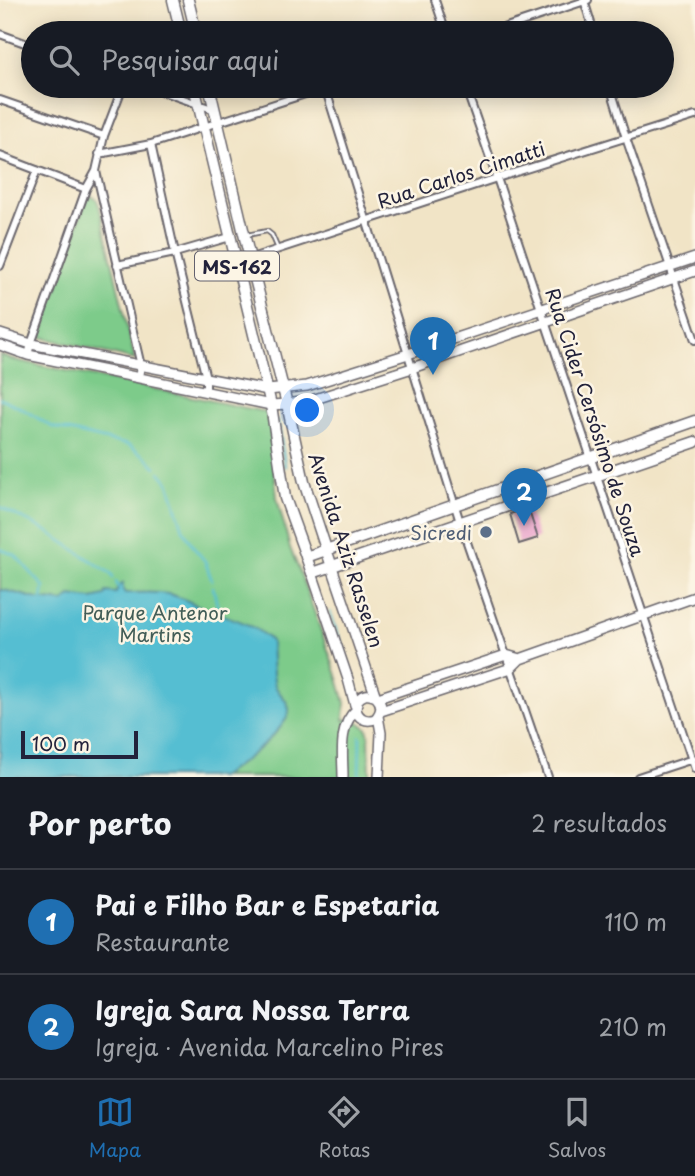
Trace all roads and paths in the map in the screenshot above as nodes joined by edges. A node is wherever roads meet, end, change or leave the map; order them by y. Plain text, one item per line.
1 (173, 0) edge
2 (188, 0) edge
3 (435, 0) edge
4 (586, 0) edge
5 (178, 21) edge
6 (193, 21) edge
7 (442, 21) edge
8 (524, 21) edge
9 (591, 21) edge
10 (0, 34) edge
11 (21, 42) edge
12 (118, 98) edge
13 (181, 98) edge
14 (197, 98) edge
15 (212, 98) edge
16 (292, 98) edge
17 (331, 98) edge
18 (468, 98) edge
19 (614, 98) edge
20 (0, 100) edge
21 (198, 104) junction
22 (215, 110) junction
23 (695, 116) edge
24 (211, 125) junction
25 (104, 136) junction
26 (626, 138) junction
27 (150, 144) junction
28 (99, 154) junction
29 (0, 156) edge
30 (37, 170) junction
31 (96, 172) junction
32 (498, 178) junction
33 (86, 188) junction
34 (367, 221) junction
35 (244, 235) junction
36 (230, 237) junction
37 (278, 250) junction
38 (175, 253) junction
39 (695, 258) edge
40 (250, 260) junction
41 (236, 263) junction
42 (117, 265) junction
43 (0, 266) edge
44 (669, 266) junction
45 (695, 271) edge
46 (674, 278) junction
47 (541, 309) junction
48 (545, 321) junction
49 (0, 334) edge
50 (695, 340) edge
51 (31, 344) junction
52 (0, 345) edge
53 (408, 354) junction
54 (28, 355) junction
55 (141, 366) junction
56 (412, 368) junction
57 (139, 377) junction
58 (206, 378) junction
59 (268, 390) junction
60 (284, 390) junction
61 (206, 391) junction
62 (287, 404) junction
63 (271, 405) junction
64 (695, 421) edge
65 (695, 442) edge
66 (591, 457) junction
67 (597, 476) junction
68 (455, 506) junction
69 (460, 522) junction
70 (326, 549) junction
71 (306, 557) junction
72 (332, 567) junction
73 (312, 573) junction
74 (695, 597) edge
75 (644, 615) junction
76 (506, 655) junction
77 (520, 659) junction
78 (491, 660) junction
79 (511, 668) junction
80 (496, 673) junction
81 (377, 697) junction
82 (355, 708) junction
83 (380, 713) junction
84 (693, 759) edge
85 (695, 769) edge
86 (343, 777) edge
87 (379, 777) edge
88 (548, 777) edge
89 (638, 777) edge

1 - 5 main road
2 - 6 main road
3 - 7 street
4 - 8 street
4 - 9 street
10 - 11 street
12 - 25 street
13 - 21 street
14 - 21 main road, Avenida Aziz Rasselen / MS-162
15 - 22 main road, Avenida Aziz Rasselen / MS-162
16 - 24 street
17 - 34 street
18 - 32 street, Rua Cider Cersósimo de Souza
19 - 26 street
20 - 25 street
21 - 22 street
21 - 24 main road, Avenida Aziz Rasselen / MS-162
22 - 24 main road, Avenida Aziz Rasselen / MS-162
23 - 26 street, Rua Carlos Cimatti
24 - 27 street
24 - 35 main road, Avenida Aziz Rasselen / MS-162
24 - 36 main road, Avenida Aziz Rasselen / MS-162
25 - 28 street
26 - 32 street, Rua Carlos Cimatti
26 - 44 street
27 - 28 street
27 - 38 street
28 - 31 street
29 - 30 street
30 - 33 street
30 - 43 street
31 - 33 street
31 - 42 street
32 - 34 street, Rua Carlos Cimatti
32 - 47 street, Rua Cider Cersósimo de Souza
33 - 51 street
34 - 37 street, Rua Carlos Cimatti
34 - 53 street
35 - 37 lane
35 - 40 main road, Avenida Aziz Rasselen / MS-162
36 - 38 street
36 - 41 main road, Avenida Aziz Rasselen / MS-162
37 - 40 street, Rua Carlos Cimatti
38 - 42 street
38 - 58 street
39 - 44 main road
40 - 41 street, Rua Carlos Cimatti
40 - 60 main road, Avenida Aziz Rasselen / MS-162
41 - 59 main road, Avenida Aziz Rasselen / MS-162
42 - 55 street
44 - 46 street
44 - 47 main road
45 - 46 main road
46 - 48 main road
46 - 50 street
47 - 48 street, Rua Cider Cersósimo de Souza
47 - 53 main road
48 - 56 main road
48 - 66 street, Rua Cider Cersósimo de Souza
49 - 51 main road
51 - 54 street
51 - 55 main road
52 - 54 main road
53 - 56 street
53 - 60 main road
54 - 57 main road
55 - 57 street
55 - 58 main road
56 - 62 main road
56 - 68 street
57 - 61 main road
58 - 59 main road
58 - 61 street
59 - 60 main road
59 - 63 main road, Avenida Aziz Rasselen / MS-162
60 - 62 main road, Avenida Aziz Rasselen / MS-162
61 - 63 main road
62 - 63 main road
62 - 70 main road, Avenida Aziz Rasselen / MS-162
63 - 71 main road, Avenida Aziz Rasselen / MS-162
64 - 66 main road
65 - 67 main road
66 - 67 street, Rua Cider Cersósimo de Souza
66 - 68 main road
67 - 69 main road
67 - 75 street, Rua Cider Cersósimo de Souza
68 - 69 street
68 - 70 main road
69 - 72 main road
69 - 76 street
70 - 71 main road
70 - 72 main road, Avenida Aziz Rasselen / MS-162
71 - 73 main road, Avenida Aziz Rasselen / MS-162
72 - 73 main road
72 - 81 main road, Avenida Aziz Rasselen
73 - 82 main road, Avenida Aziz Rasselen
74 - 75 main road
75 - 77 main road
75 - 84 street, Rua Cider Cersósimo de Souza
76 - 77 main road
76 - 78 main road
76 - 79 street
77 - 79 main road
78 - 80 main road
78 - 81 main road
79 - 80 main road
79 - 88 street
80 - 83 main road
81 - 82 main road
81 - 83 main road, Avenida Aziz Rasselen
82 - 83 main road
82 - 86 main road
83 - 87 main road, Avenida Aziz Rasselen
84 - 85 street, Rua Cider Cersósimo de Souza
84 - 89 street

